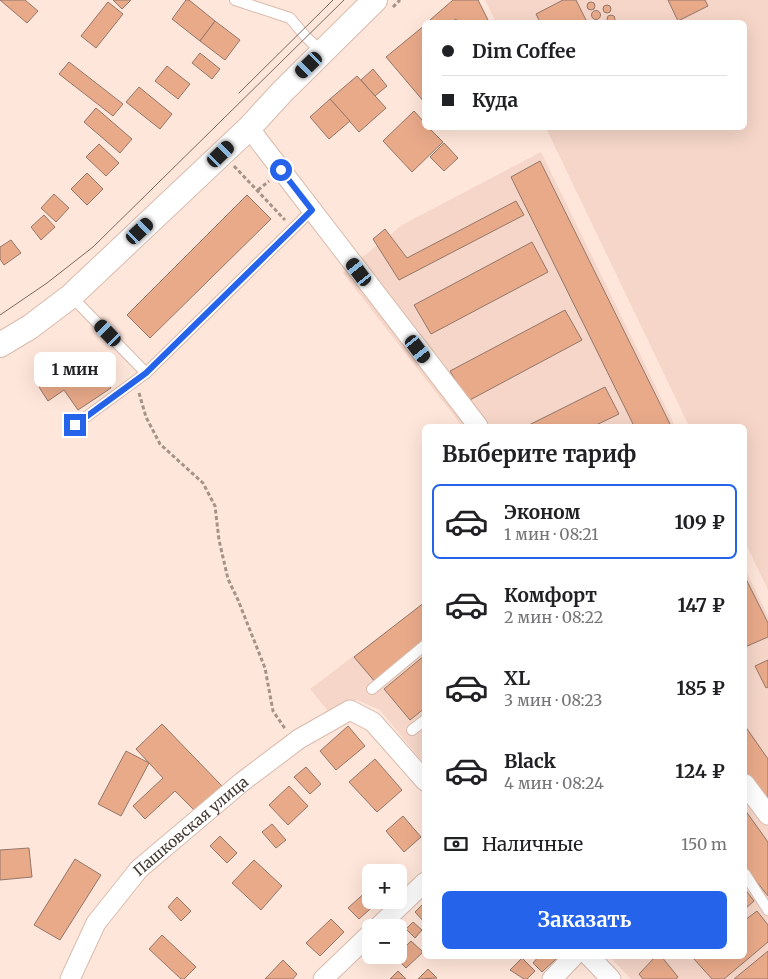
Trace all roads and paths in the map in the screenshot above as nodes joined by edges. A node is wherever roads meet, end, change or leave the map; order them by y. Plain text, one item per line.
1 (235, 0) edge
2 (375, 0) edge
3 (322, 52) junction
4 (249, 128) junction
5 (232, 163) dead end
6 (312, 210) junction
7 (292, 228) junction
8 (72, 296) junction
9 (0, 346) edge
10 (146, 373) junction
11 (135, 381) junction
12 (476, 424) edge
13 (75, 425) dead end
14 (422, 647) edge
15 (372, 689) dead end
16 (422, 722) edge
17 (412, 730) dead end
18 (295, 742) junction
19 (422, 778) edge
20 (747, 787) edge
21 (768, 815) edge
22 (747, 877) edge
23 (422, 885) edge
24 (768, 910) edge
25 (386, 919) edge
26 (362, 942) edge
27 (571, 959) edge
28 (592, 959) edge
29 (70, 979) edge
30 (323, 979) edge
31 (552, 979) edge
32 (611, 979) edge

1 - 3 lane
2 - 3 street
3 - 4 street
4 - 6 street
4 - 8 street
5 - 7 path
6 - 7 lane
6 - 12 street
7 - 10 lane
8 - 9 street
8 - 10 lane
10 - 11 lane
11 - 13 lane
11 - 18 path
14 - 15 lane
16 - 17 lane
18 - 19 street, Пашковская улица
18 - 29 street, Пашковская улица
20 - 21 street
22 - 24 lane
23 - 25 street
26 - 30 street
27 - 31 street
28 - 32 street

